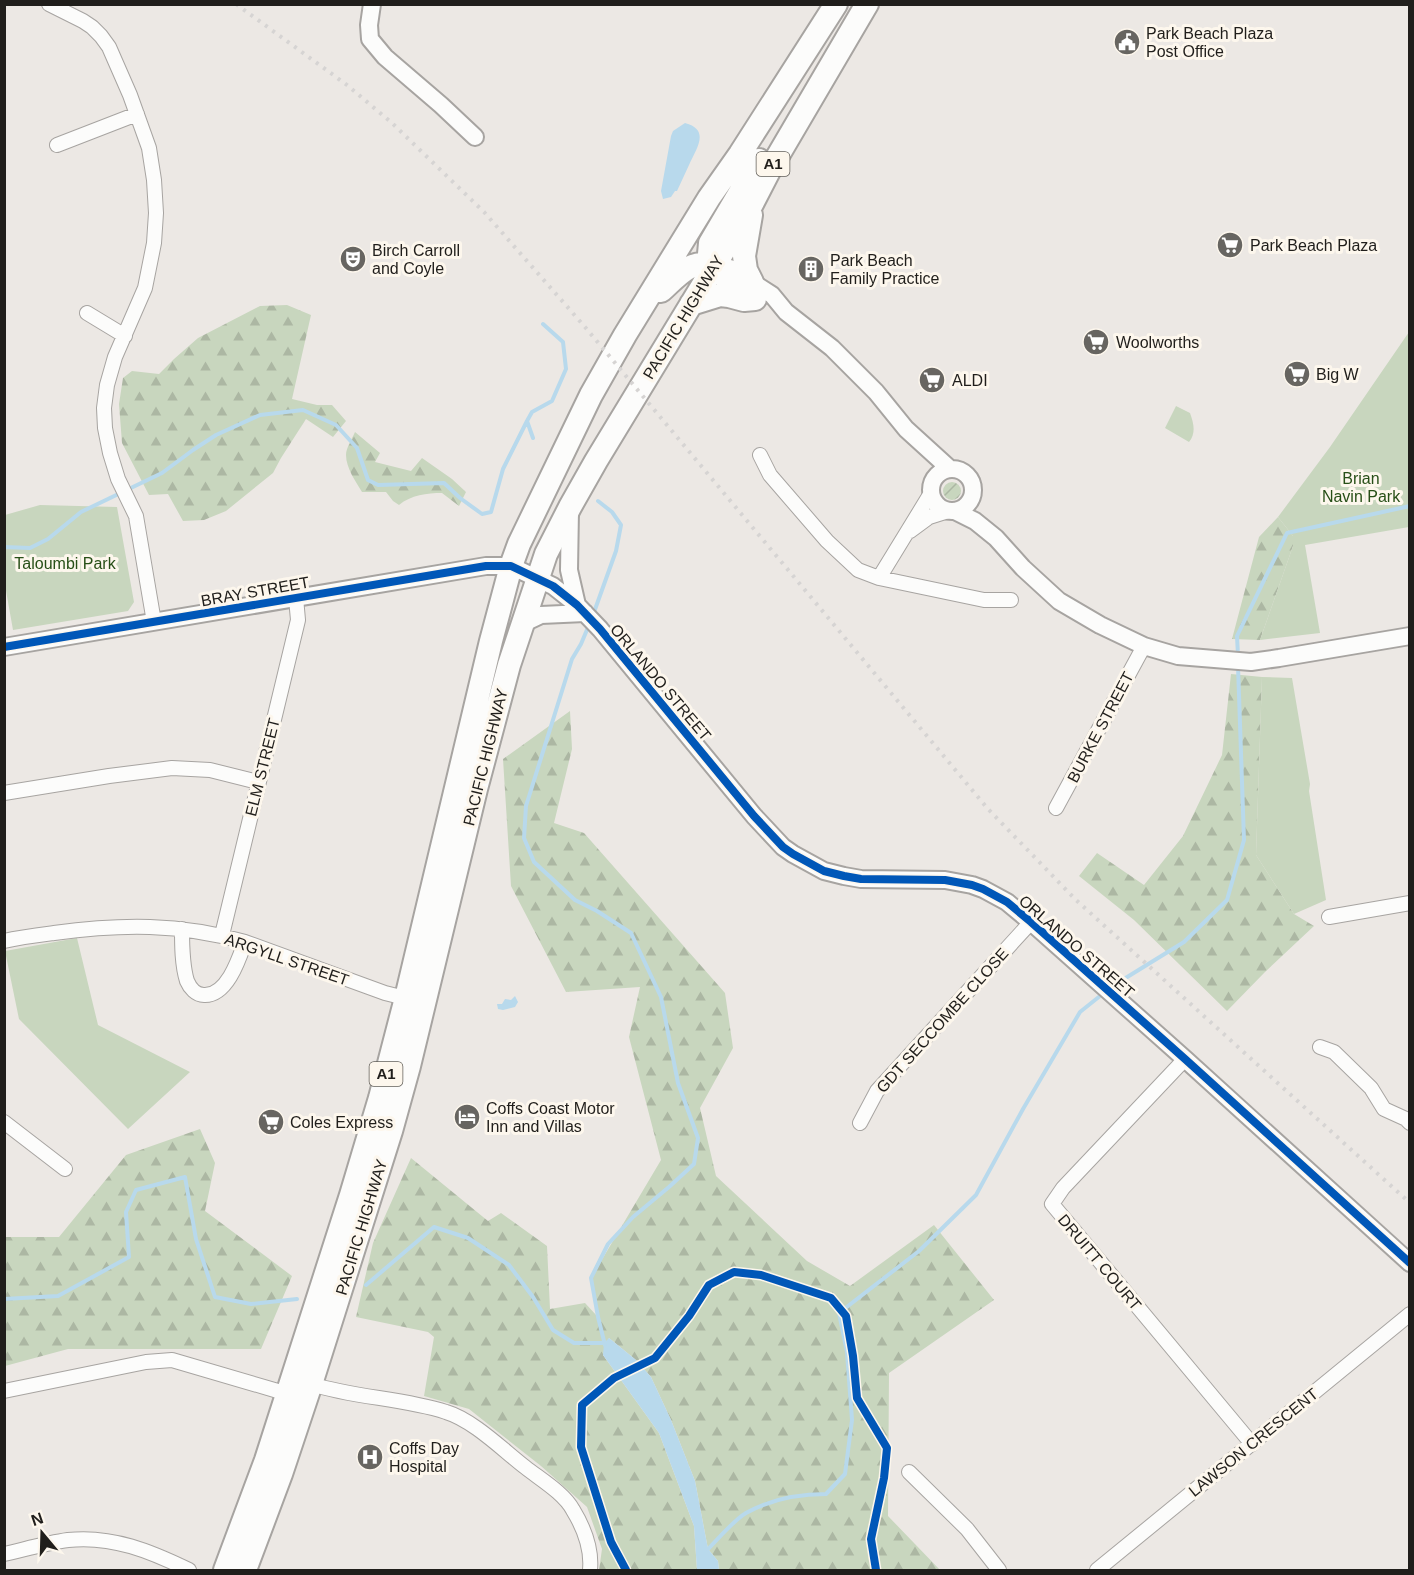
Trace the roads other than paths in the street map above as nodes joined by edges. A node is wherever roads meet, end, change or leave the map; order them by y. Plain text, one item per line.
1 (50, 4) edge
2 (372, 4) edge
3 (818, 4) edge
4 (836, 4) edge
5 (867, 4) edge
6 (879, 4) edge
7 (854, 15) edge
8 (137, 114) junction
9 (475, 137) dead end
10 (57, 145) dead end
11 (709, 198) junction
12 (752, 204) junction
13 (714, 267) junction
14 (753, 290) junction
15 (691, 304) junction
16 (640, 311) junction
17 (87, 313) dead end
18 (125, 336) junction
19 (906, 429) junction
20 (760, 455) dead end
21 (950, 468) junction
22 (932, 486) junction
23 (973, 494) junction
24 (570, 507) junction
25 (951, 511) junction
26 (905, 534) junction
27 (996, 538) junction
28 (511, 566) junction
29 (879, 578) junction
30 (538, 579) junction
31 (297, 598) junction
32 (1011, 600) dead end
33 (581, 609) junction
34 (154, 622) junction
35 (522, 624) junction
36 (1410, 636) edge
37 (4, 646) edge
38 (1144, 646) junction
39 (258, 782) junction
40 (4, 793) edge
41 (1056, 808) dead end
42 (1410, 903) edge
43 (1329, 917) dead end
44 (1031, 922) junction
45 (182, 928) junction
46 (222, 935) junction
47 (4, 940) edge
48 (245, 942) junction
49 (415, 1001) junction
50 (1320, 1047) dead end
51 (1185, 1059) junction
52 (4, 1122) edge
53 (860, 1123) dead end
54 (1410, 1123) edge
55 (65, 1169) dead end
56 (1410, 1263) edge
57 (1410, 1314) edge
58 (311, 1384) junction
59 (4, 1391) edge
60 (288, 1394) junction
61 (1252, 1444) junction
62 (909, 1472) dead end
63 (4, 1554) edge
64 (189, 1570) edge
65 (225, 1570) edge
66 (245, 1570) edge
67 (590, 1570) edge
68 (999, 1570) edge
69 (1097, 1570) edge

1 - 8 street
2 - 9 street
3 - 11 highway
4 - 11 highway, PACIFIC HIGHWAY / A1
5 - 7 highway, PACIFIC HIGHWAY / A1
6 - 7 highway
7 - 12 highway, PACIFIC HIGHWAY / A1
7 - 13 highway
8 - 10 street
8 - 18 street
11 - 16 highway, PACIFIC HIGHWAY / A1
12 - 13 highway, PACIFIC HIGHWAY / A1
12 - 14 highway
13 - 14 street
13 - 15 highway, PACIFIC HIGHWAY / A1
13 - 16 highway
14 - 15 highway
14 - 19 street
15 - 24 highway, PACIFIC HIGHWAY / A1
16 - 28 highway, PACIFIC HIGHWAY / A1
17 - 18 street
18 - 34 street
19 - 21 street
19 - 22 street
20 - 29 street
21 - 22 street
21 - 23 street
22 - 25 street
22 - 26 street
23 - 25 street
23 - 27 street
24 - 30 highway, PACIFIC HIGHWAY / A1
24 - 33 street
25 - 26 street
25 - 27 street
26 - 29 street
27 - 38 street
28 - 30 street, ORLANDO STREET
28 - 31 street, BRAY STREET
28 - 49 highway, PACIFIC HIGHWAY / A1
29 - 32 street
30 - 33 street, ORLANDO STREET
30 - 35 highway, PACIFIC HIGHWAY / A1
31 - 34 street, BRAY STREET
31 - 39 street, ELM STREET
33 - 35 street
33 - 44 street, ORLANDO STREET
34 - 37 street, BRAY STREET
35 - 49 highway, PACIFIC HIGHWAY / A1
36 - 38 street
38 - 41 street, BURKE STREET
39 - 40 street
39 - 46 street, ELM STREET
42 - 43 street
44 - 51 street, ORLANDO STREET
44 - 53 street, GDT SECCOMBE CLOSE
45 - 46 street, ARGYLL STREET
45 - 47 street, ARGYLL STREET
45 - 48 street
46 - 48 street, ARGYLL STREET
48 - 49 street, ARGYLL STREET
49 - 58 highway, PACIFIC HIGHWAY / A1
49 - 60 highway, PACIFIC HIGHWAY / A1
50 - 54 street
51 - 56 street, ORLANDO STREET
51 - 61 street, DRUITT COURT
52 - 55 street
57 - 61 street, LAWSON CRESCENT
58 - 66 highway, PACIFIC HIGHWAY / A1
58 - 67 street
59 - 60 street
60 - 65 highway, PACIFIC HIGHWAY / A1
61 - 69 street, LAWSON CRESCENT
62 - 68 street
63 - 64 street

